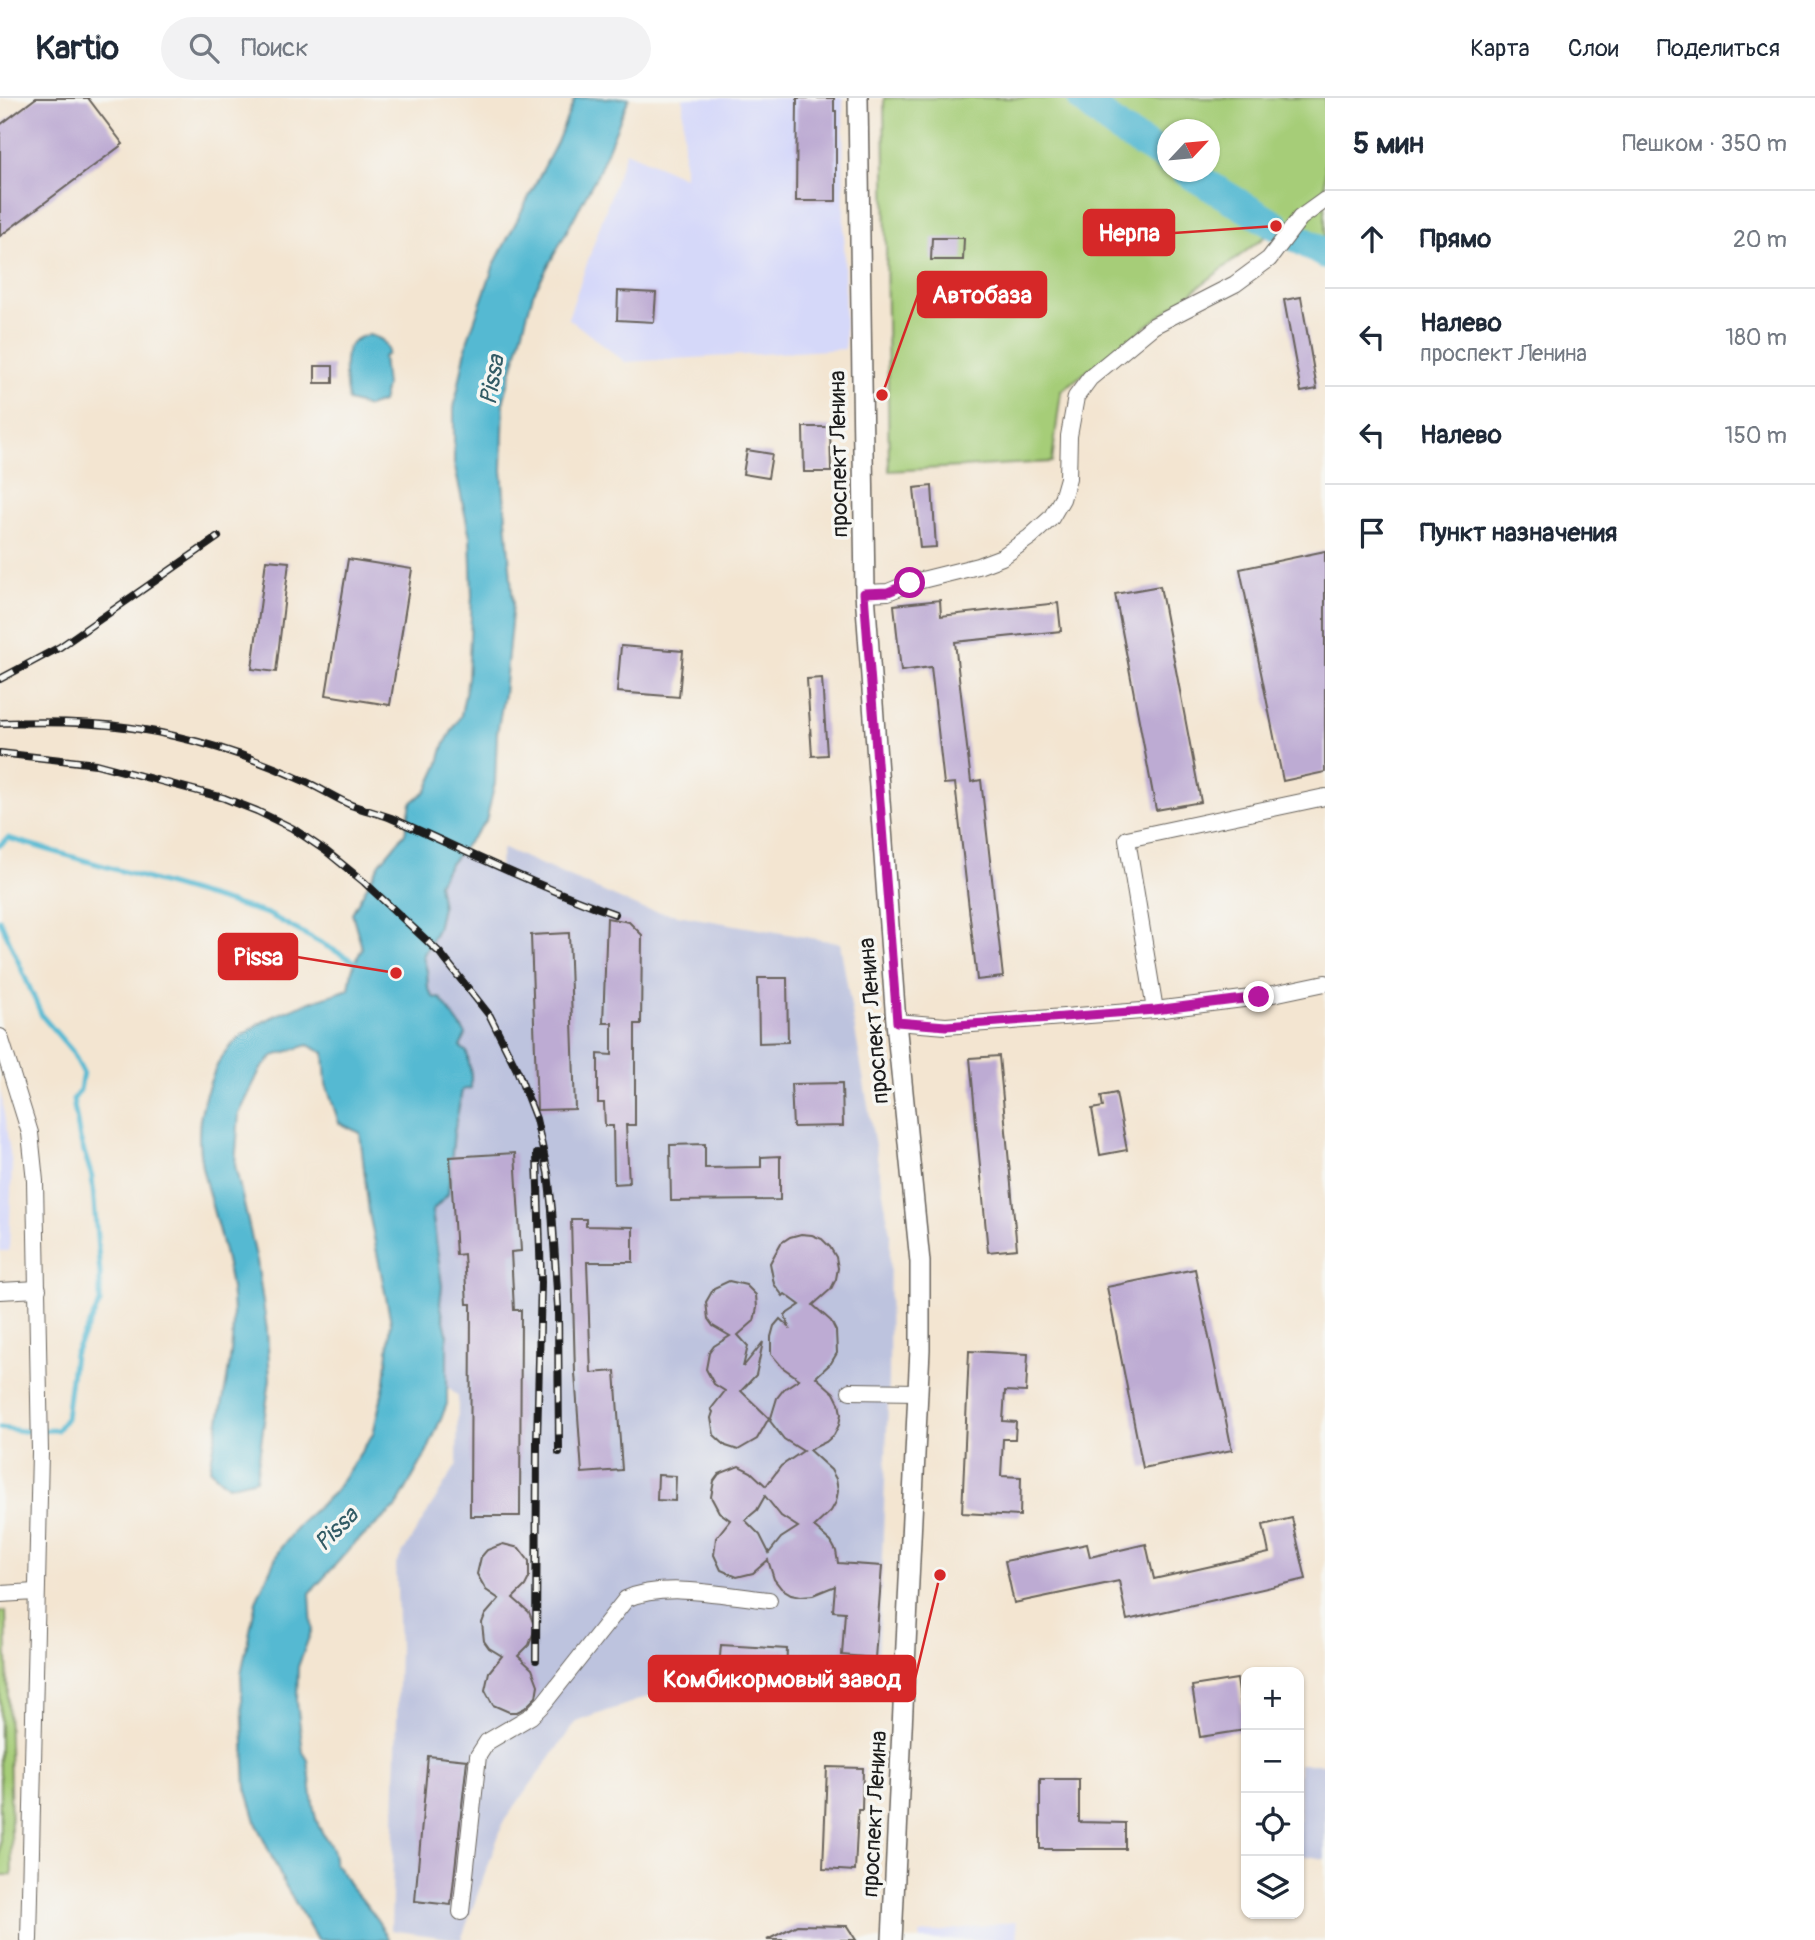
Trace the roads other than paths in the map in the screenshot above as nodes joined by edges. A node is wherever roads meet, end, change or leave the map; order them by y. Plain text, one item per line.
1 (858, 98) edge
2 (1325, 200) edge
3 (864, 593) junction
4 (1325, 797) edge
5 (1325, 984) edge
6 (1155, 1010) junction
7 (897, 1022) junction
8 (0, 1037) edge
9 (38, 1289) junction
10 (0, 1291) edge
11 (850, 1391) dead end
12 (918, 1392) junction
13 (36, 1592) junction
14 (0, 1594) edge
15 (769, 1600) dead end
16 (461, 1912) dead end
17 (897, 1938) edge
18 (29, 1940) edge

1 - 3 main road, проспект Ленина
2 - 3 street
3 - 7 main road, проспект Ленина
4 - 6 street
5 - 6 street
6 - 7 street
7 - 12 main road, проспект Ленина
8 - 9 street
9 - 10 street
9 - 13 street
11 - 12 street
12 - 17 main road, проспект Ленина
13 - 14 street
13 - 18 street
15 - 16 street

